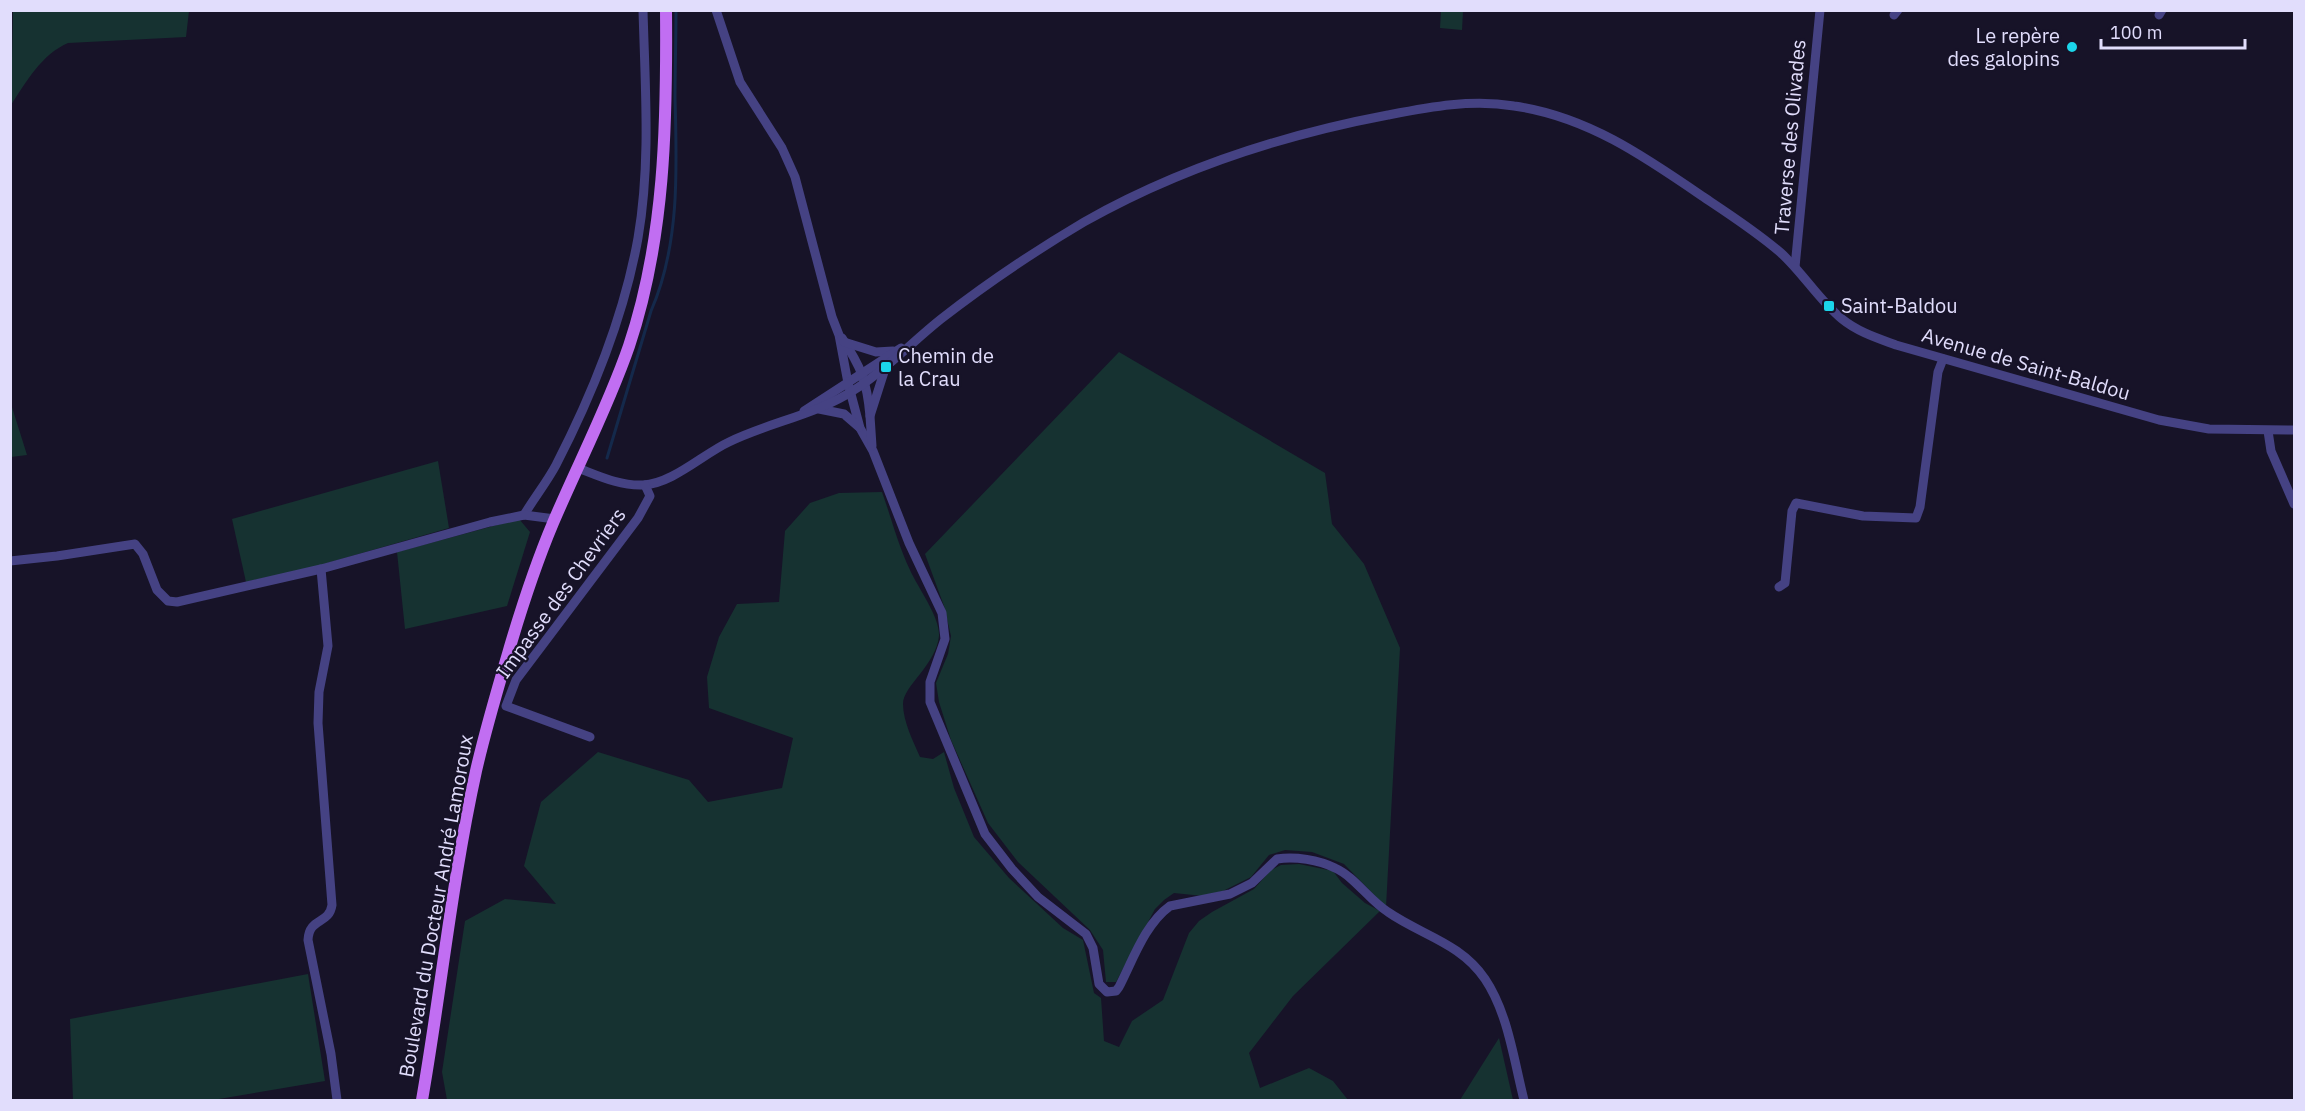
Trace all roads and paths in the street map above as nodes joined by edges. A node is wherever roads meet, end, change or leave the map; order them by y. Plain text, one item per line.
1 (643, 10) edge
2 (658, 10) edge
3 (666, 10) edge
4 (716, 10) edge
5 (1820, 10) edge
6 (665, 99) junction
7 (1795, 267) junction
8 (842, 339) junction
9 (911, 344) junction
10 (896, 351) junction
11 (1943, 359) junction
12 (886, 367) junction
13 (864, 378) junction
14 (849, 388) junction
15 (819, 409) junction
16 (795, 416) junction
17 (870, 416) junction
18 (860, 428) junction
19 (2295, 430) edge
20 (2268, 431) junction
21 (873, 452) junction
22 (578, 468) junction
23 (645, 485) junction
24 (2295, 504) edge
25 (524, 515) junction
26 (555, 519) junction
27 (10, 561) edge
28 (321, 569) junction
29 (1779, 587) dead end
30 (590, 737) dead end
31 (337, 1101) edge
32 (422, 1101) edge
33 (1524, 1101) edge

1 - 25 street
2 - 6 main road, Boulevard du Docteur André Lamoroux
3 - 6 main road, Boulevard du Docteur André Lamoroux
4 - 8 street
5 - 7 street, Traverse des Olivades
6 - 22 main road, Boulevard du Docteur André Lamoroux
7 - 9 street, Avenue de Saint-Baldou
7 - 11 street, Avenue de Saint-Baldou
8 - 10 street
8 - 13 street
8 - 14 street
9 - 10 street, Avenue de Saint-Baldou
9 - 12 street, Avenue de Saint-Baldou
10 - 13 street, Avenue de Saint-Baldou
11 - 20 street, Avenue de Saint-Baldou
11 - 29 street
12 - 13 street, Avenue de Saint-Baldou
12 - 17 street
13 - 14 street, Avenue de Saint-Baldou
13 - 17 street
14 - 15 street, Avenue de Saint-Baldou
14 - 16 street, Avenue de Saint-Baldou
14 - 18 street
15 - 16 street, Avenue de Saint-Baldou
15 - 18 street
16 - 23 street, Avenue de Saint-Baldou
17 - 21 street
18 - 21 street
19 - 20 street, Avenue de Saint-Baldou
20 - 24 street
21 - 33 street
22 - 23 street, Avenue de Saint-Baldou
22 - 26 main road, Boulevard du Docteur André Lamoroux
23 - 30 street, Impasse des Chevriers
25 - 26 street
25 - 28 street
26 - 32 main road, Boulevard du Docteur André Lamoroux
27 - 28 street
28 - 31 street

